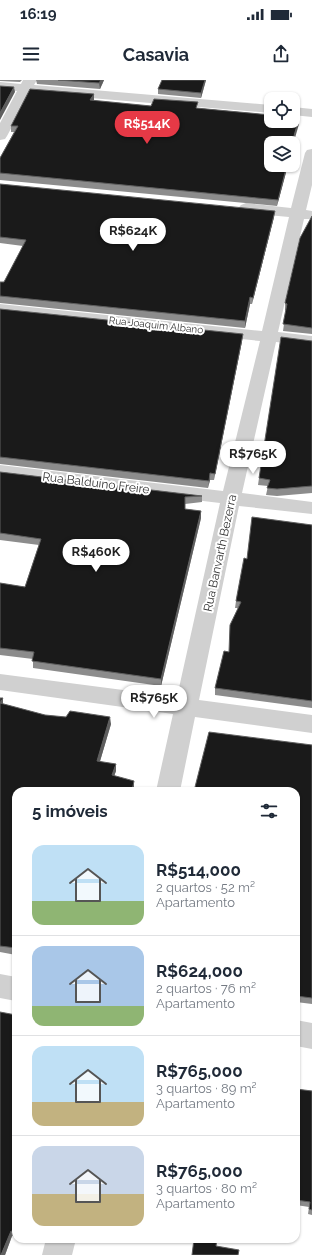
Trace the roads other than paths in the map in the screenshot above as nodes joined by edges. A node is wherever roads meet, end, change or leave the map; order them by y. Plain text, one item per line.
1 (28, 84) edge
2 (0, 86) edge
3 (264, 108) edge
4 (300, 111) edge
5 (312, 112) edge
6 (0, 136) edge
7 (312, 153) edge
8 (235, 207) edge
9 (305, 214) edge
10 (0, 309) edge
11 (269, 336) junction
12 (312, 341) edge
13 (0, 471) edge
14 (231, 499) junction
15 (312, 508) edge
16 (0, 682) edge
17 (187, 706) junction
18 (312, 724) edge
19 (169, 787) edge
20 (0, 986) edge
21 (12, 988) edge
22 (300, 1034) edge
23 (312, 1036) edge
24 (60, 1243) edge
25 (57, 1255) edge

1 - 2 street
1 - 3 street
1 - 6 street
4 - 5 street
7 - 9 street, Rua Banvarth Bezerra
8 - 9 street
9 - 11 street, Rua Banvarth Bezerra
10 - 11 street, Rua Joaquim Albano
11 - 12 street, Rua Joaquim Albano
11 - 14 street, Rua Banvarth Bezerra
13 - 14 street, Rua Balduíno Freire
14 - 15 street, Rua Balduíno Freire
14 - 17 street, Rua Banvarth Bezerra
16 - 17 street
17 - 18 street
17 - 19 street, Rua Banvarth Bezerra
20 - 21 street
22 - 23 street
24 - 25 street

